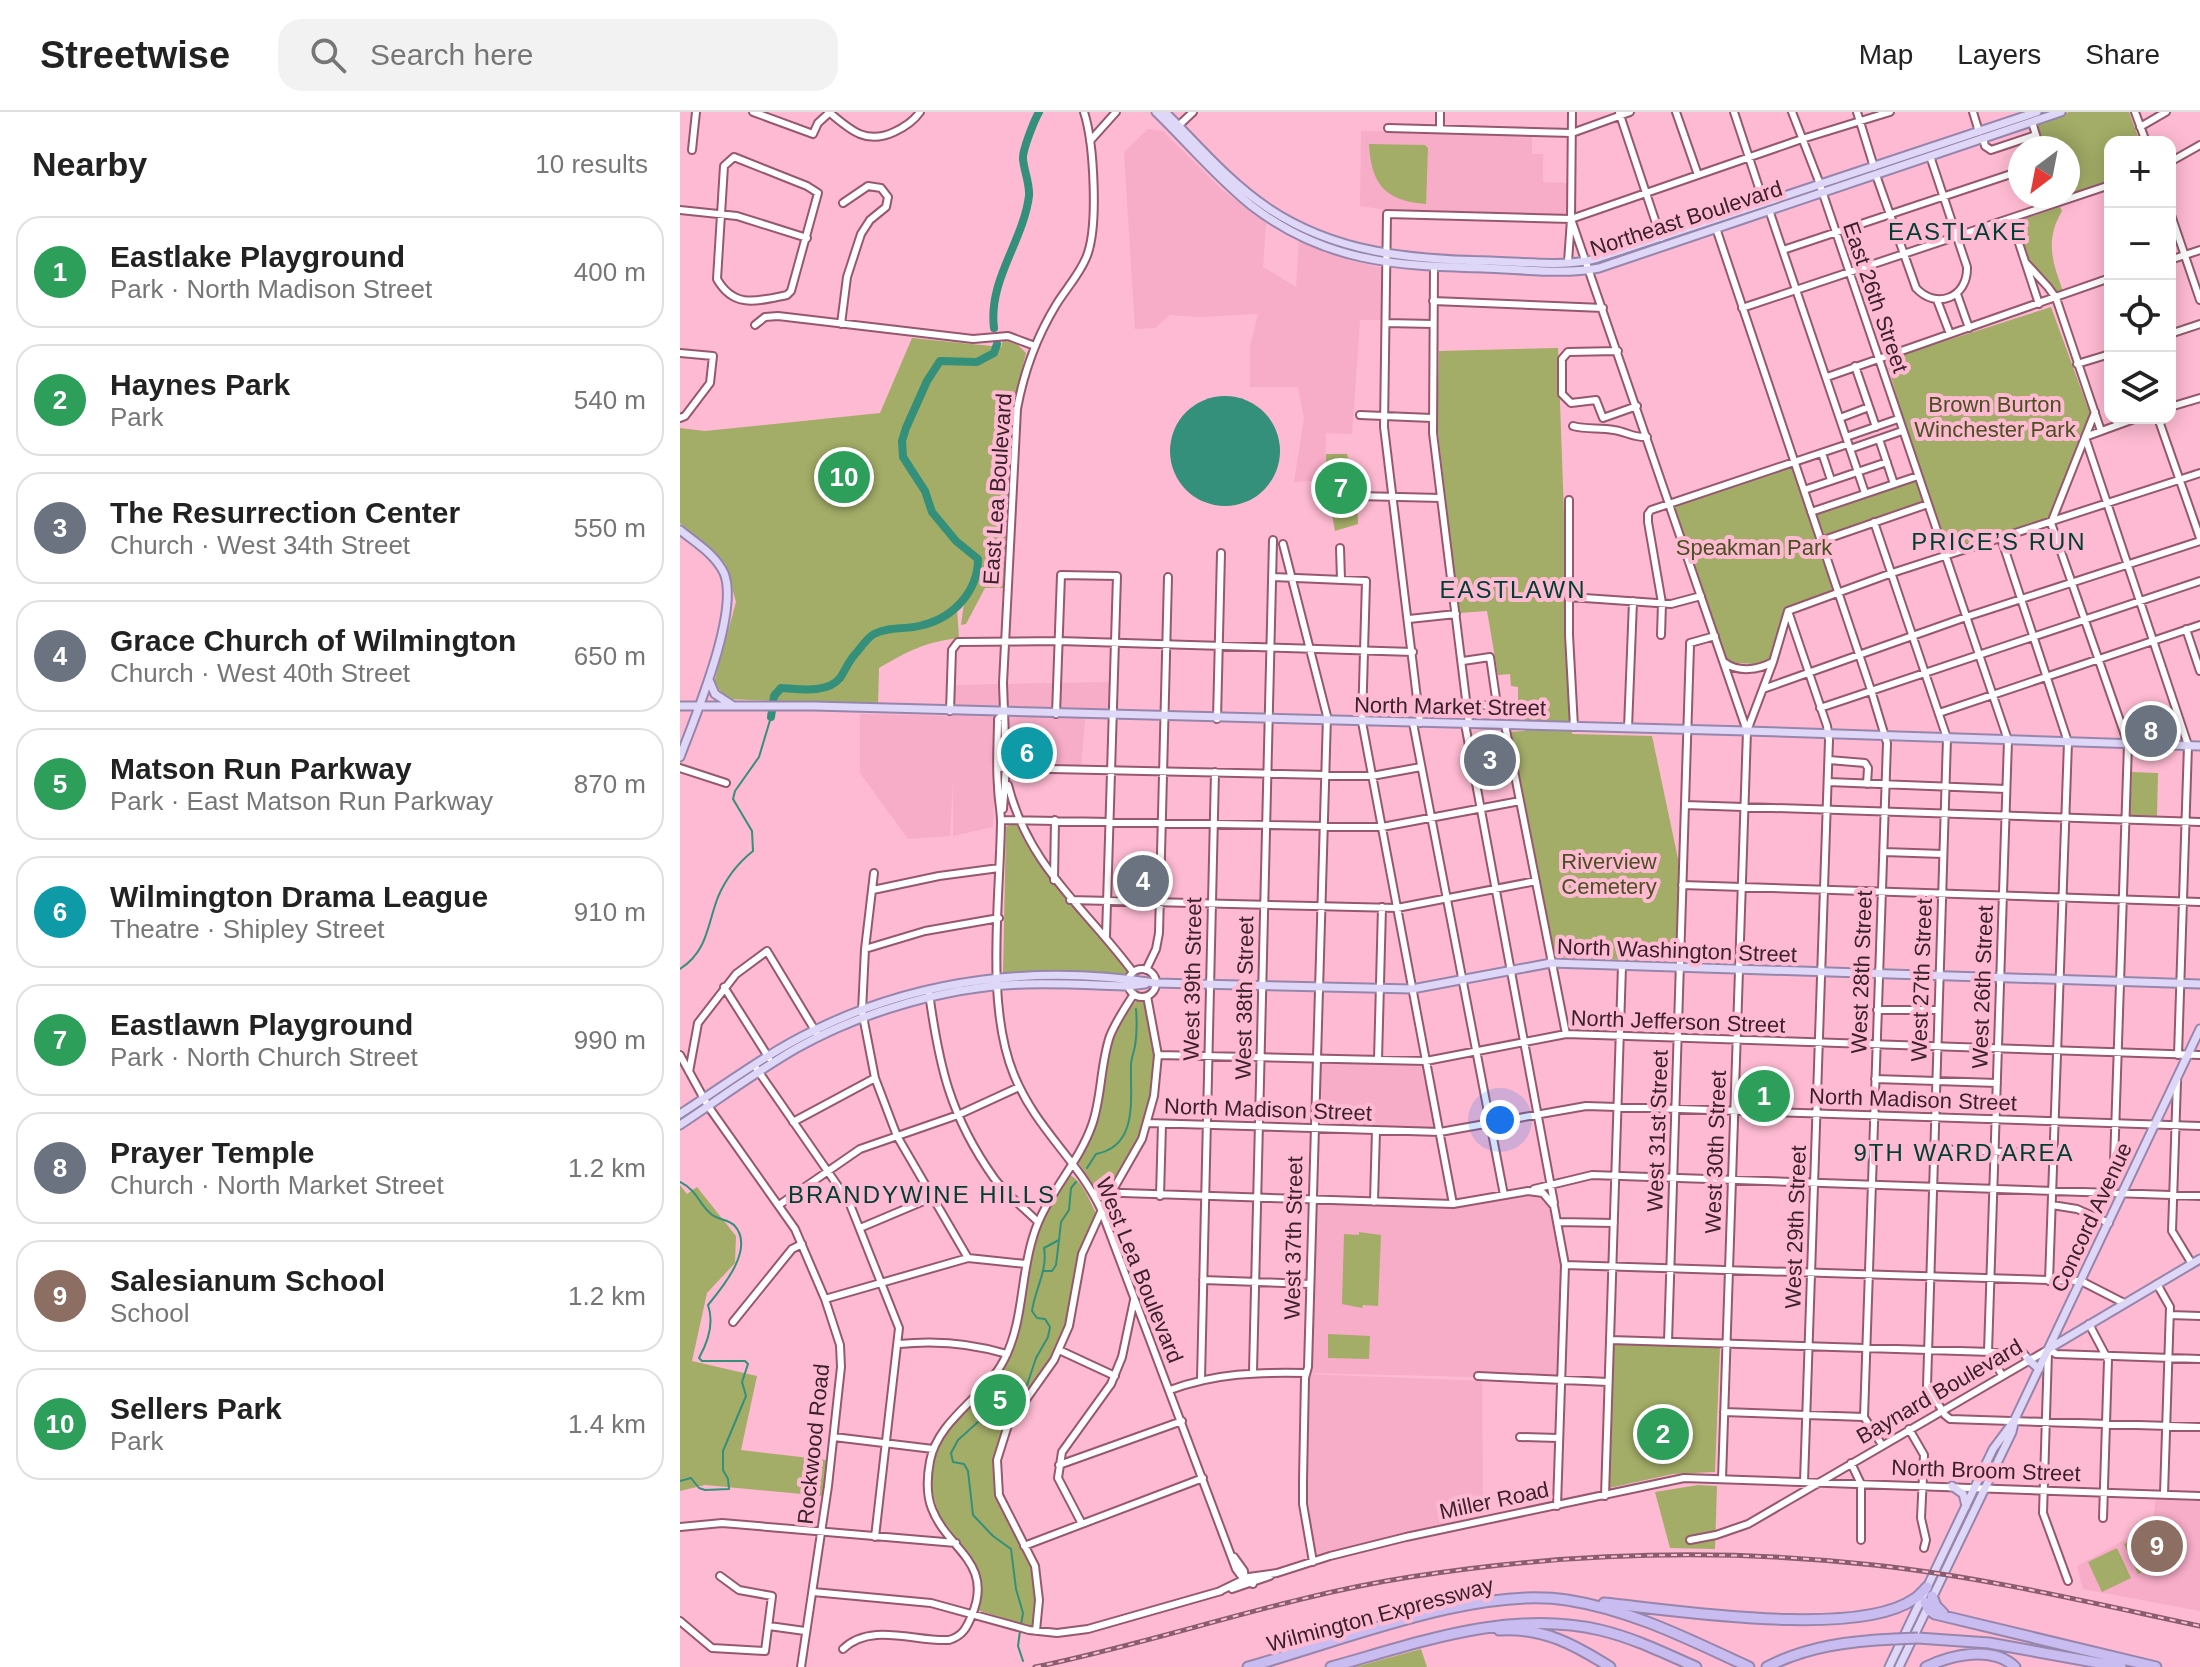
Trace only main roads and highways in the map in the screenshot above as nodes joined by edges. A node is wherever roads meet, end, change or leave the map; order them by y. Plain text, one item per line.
1 (1156, 112) edge
2 (2048, 112) edge
3 (2061, 112) edge
4 (2032, 115) edge
5 (1165, 116) edge
6 (1981, 135) junction
7 (1875, 171) junction
8 (1763, 206) junction
9 (1716, 228) junction
10 (1433, 263) junction
11 (1589, 265) junction
12 (680, 530) edge
13 (709, 678) junction
14 (680, 706) edge
15 (700, 706) junction
16 (734, 706) junction
17 (2200, 746) edge
18 (680, 757) edge
19 (1130, 979) junction
20 (2200, 984) edge
21 (929, 993) junction
22 (2200, 1029) edge
23 (706, 1102) junction
24 (680, 1114) edge
25 (680, 1125) edge
26 (2200, 1259) edge
27 (2049, 1349) junction
28 (2028, 1359) road end
29 (2039, 1369) junction
30 (2014, 1421) junction
31 (1952, 1486) road end
32 (1975, 1487) junction
33 (1966, 1507) junction
34 (1938, 1574) junction
35 (1928, 1598) junction
36 (1566, 1600) junction
37 (1417, 1643) junction
38 (1606, 1665) edge
39 (1248, 1667) edge
40 (1331, 1667) edge
41 (1696, 1667) edge
42 (1749, 1667) edge
43 (1767, 1667) edge
44 (1889, 1667) edge
45 (1899, 1667) edge
46 (1926, 1667) edge
47 (2015, 1667) edge
48 (2121, 1667) edge
49 (2156, 1667) edge

1 - 5 main road
2 - 4 main road
3 - 4 main road, Northeast Boulevard
4 - 6 main road, Northeast Boulevard
5 - 10 main road
6 - 7 main road, Northeast Boulevard
6 - 7 main road, Northeast Boulevard
7 - 8 main road, Northeast Boulevard
8 - 9 main road, Northeast Boulevard
8 - 9 main road
8 - 11 main road, Northeast Boulevard
9 - 11 main road, Northeast Boulevard
10 - 11 main road, Northeast Boulevard
10 - 11 main road
12 - 13 main road
13 - 15 main road
13 - 16 main road
14 - 15 main road, North Market Street
15 - 16 main road, North Market Street
15 - 18 main road
16 - 17 main road, North Market Street
19 - 20 main road, North Washington Street
19 - 21 main road, North Washington Street
19 - 21 main road, North Washington Street
21 - 23 main road, North Washington Street
22 - 27 main road, Concord Avenue
23 - 24 main road, North Washington Street
23 - 25 main road
26 - 27 main road, Baynard Boulevard
27 - 29 main road, Concord Avenue
28 - 29 main road
29 - 30 main road, Concord Avenue
30 - 32 main road, Concord Avenue
30 - 34 main road, Concord Avenue
31 - 33 main road
32 - 33 main road, Concord Avenue
32 - 35 main road
33 - 34 main road, Concord Avenue
34 - 35 main road
35 - 36 highway
35 - 44 main road
35 - 45 main road
35 - 49 highway
36 - 39 highway, Wilmington Expressway
36 - 42 highway, Wilmington Expressway
37 - 38 highway
37 - 40 highway, Wilmington Expressway
37 - 41 highway, Wilmington Expressway
43 - 48 highway, bridge
46 - 47 highway

